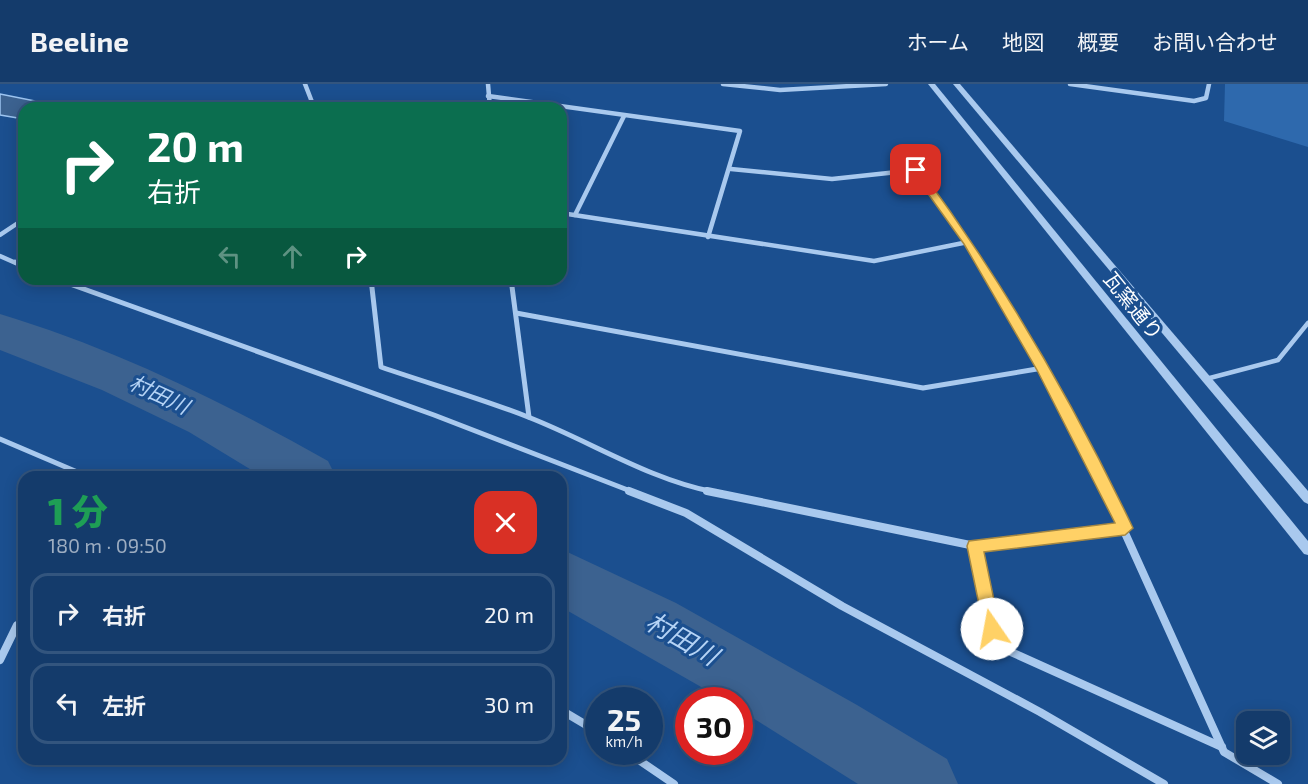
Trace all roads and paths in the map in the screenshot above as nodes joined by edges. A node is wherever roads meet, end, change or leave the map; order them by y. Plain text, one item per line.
1 (305, 84) edge
2 (488, 84) edge
3 (723, 84) edge
4 (886, 84) edge
5 (930, 84) edge
6 (956, 84) edge
7 (1070, 84) edge
8 (1209, 84) edge
9 (488, 96) junction
10 (312, 102) edge
11 (489, 102) edge
12 (529, 102) edge
13 (567, 108) edge
14 (624, 116) junction
15 (731, 169) junction
16 (567, 214) edge
17 (575, 215) junction
18 (18, 223) edge
19 (0, 235) edge
20 (708, 237) junction
21 (968, 242) junction
22 (0, 256) edge
23 (18, 264) edge
24 (74, 285) edge
25 (372, 285) edge
26 (513, 285) edge
27 (516, 313) junction
28 (1308, 323) edge
29 (1043, 368) junction
30 (1206, 379) junction
31 (529, 417) junction
32 (0, 439) edge
33 (74, 471) edge
34 (1308, 499) edge
35 (1125, 528) junction
36 (975, 546) junction
37 (1308, 550) edge
38 (18, 625) edge
39 (0, 660) edge
40 (567, 714) edge
41 (585, 724) edge
42 (1222, 747) junction
43 (646, 765) edge
44 (674, 784) edge
45 (1164, 784) edge
46 (1278, 784) edge

1 - 10 street
2 - 9 street
3 - 4 street
5 - 37 street, 瓦窯通り
6 - 30 street, 瓦窯通り
7 - 8 street
9 - 11 street
9 - 12 street
13 - 14 street
14 - 15 street
14 - 17 street
15 - 20 street
15 - 21 street
16 - 17 street
17 - 20 street
18 - 19 street
20 - 21 street
21 - 29 street
22 - 23 street
24 - 45 street
25 - 31 street
26 - 27 street
27 - 29 street
27 - 31 street
28 - 30 lane
29 - 35 street
30 - 34 street, 瓦窯通り
31 - 36 street
32 - 33 street
35 - 36 street
35 - 42 street
36 - 42 street
38 - 39 street
40 - 41 street
42 - 46 street
43 - 44 street

